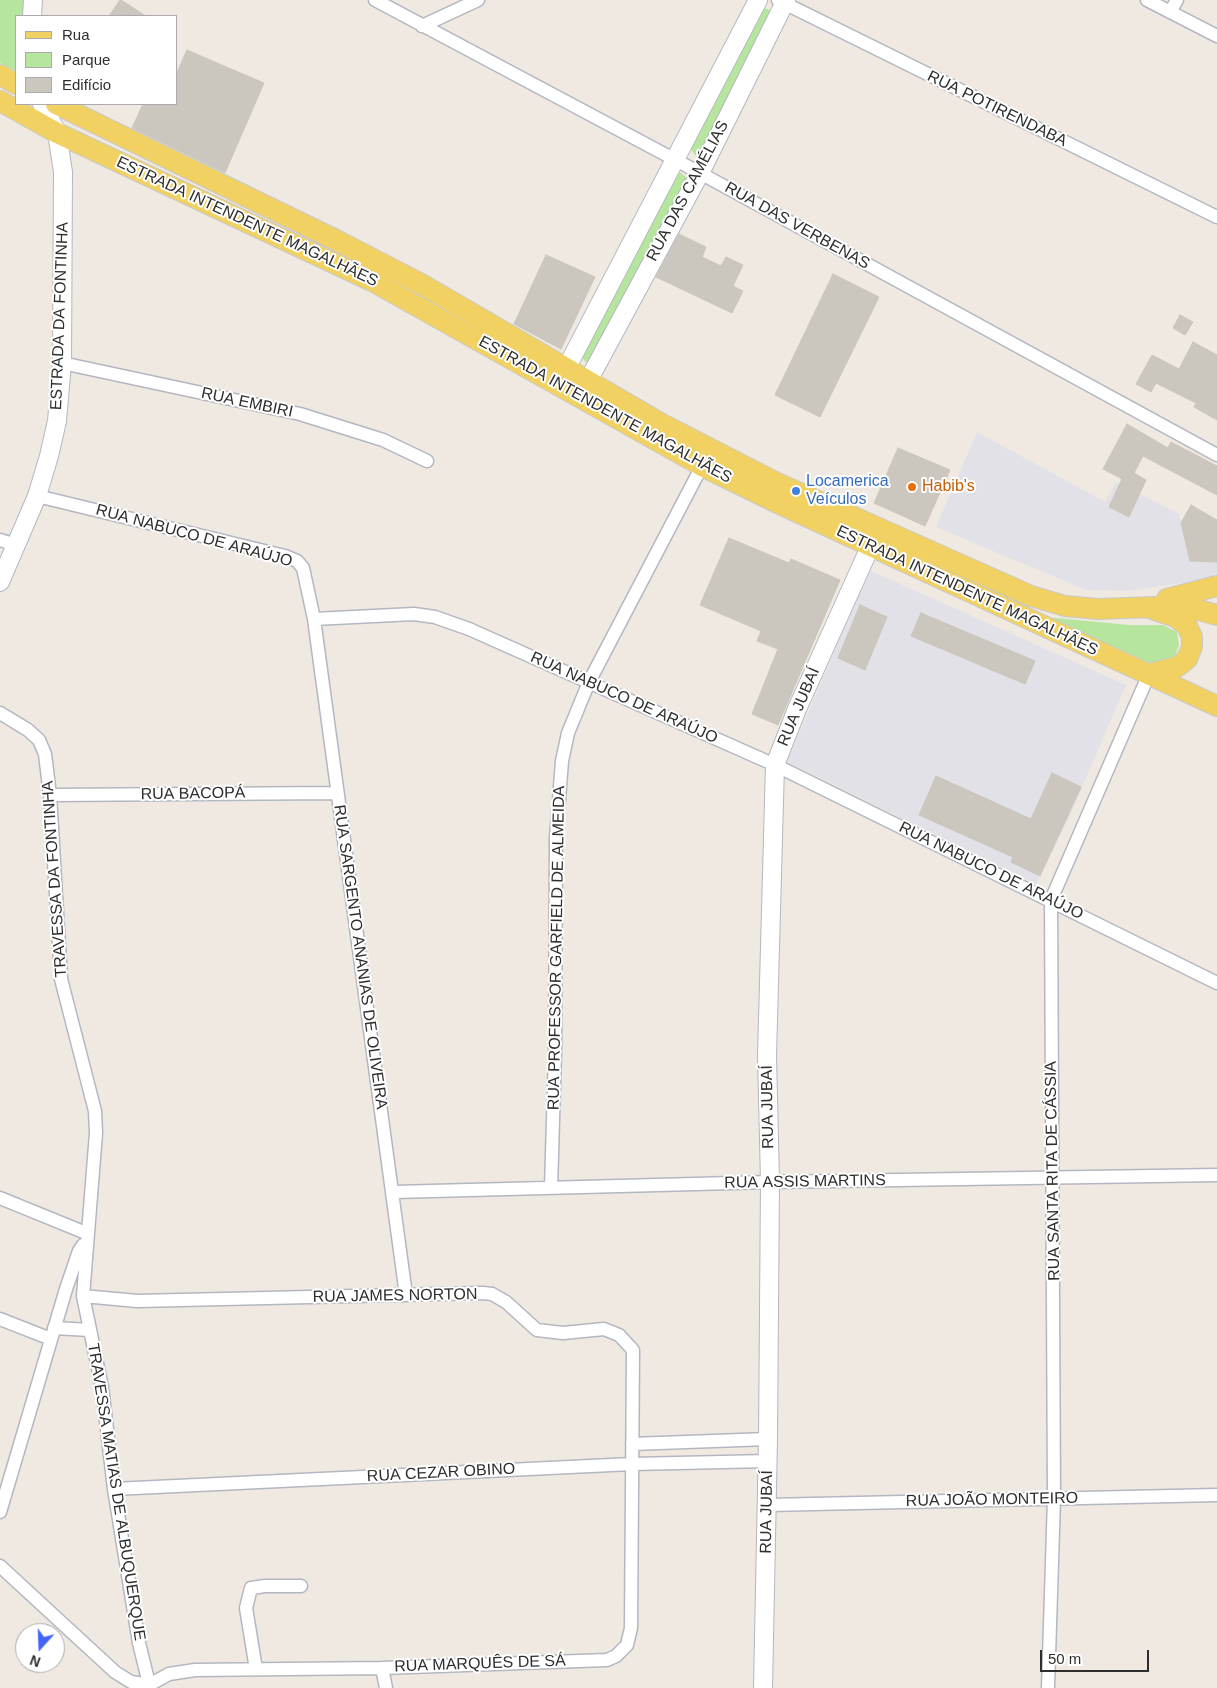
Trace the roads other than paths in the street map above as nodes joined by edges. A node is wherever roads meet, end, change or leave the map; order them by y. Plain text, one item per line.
1 (33, 0) edge
2 (375, 0) edge
3 (478, 0) edge
4 (758, 0) edge
5 (1147, 0) edge
6 (1177, 0) edge
7 (782, 1) edge
8 (1170, 12) junction
9 (32, 15) edge
10 (422, 26) junction
11 (1217, 36) edge
12 (0, 75) edge
13 (15, 83) edge
14 (0, 101) edge
15 (43, 105) edge
16 (58, 105) edge
17 (57, 133) junction
18 (676, 160) junction
19 (700, 172) junction
20 (1217, 217) edge
21 (62, 362) junction
22 (567, 367) junction
23 (588, 381) junction
24 (1217, 455) edge
25 (426, 461) dead end
26 (702, 466) junction
27 (37, 496) junction
28 (8, 543) edge
29 (870, 547) junction
30 (0, 582) edge
31 (1217, 586) edge
32 (1138, 606) junction
33 (1217, 615) edge
34 (314, 619) junction
35 (1149, 674) junction
36 (589, 682) junction
37 (1217, 706) edge
38 (0, 713) edge
39 (775, 765) junction
40 (337, 793) junction
41 (50, 795) junction
42 (1050, 900) junction
43 (1217, 983) edge
44 (1217, 1175) edge
45 (1054, 1178) junction
46 (770, 1182) junction
47 (552, 1188) junction
48 (394, 1192) junction
49 (0, 1198) edge
50 (86, 1237) junction
51 (406, 1295) junction
52 (83, 1296) junction
53 (0, 1319) edge
54 (90, 1330) junction
55 (52, 1333) junction
56 (768, 1440) junction
57 (632, 1444) junction
58 (768, 1461) junction
59 (632, 1464) junction
60 (114, 1489) junction
61 (1217, 1495) edge
62 (1054, 1498) junction
63 (768, 1505) junction
64 (0, 1512) edge
65 (0, 1566) edge
66 (301, 1586) dead end
67 (382, 1668) junction
68 (256, 1669) junction
69 (150, 1687) edge
70 (386, 1688) edge
71 (763, 1688) edge
72 (1048, 1688) edge

1 - 9 street
2 - 10 street, RUA DAS VERBENAS
3 - 10 street
4 - 18 street, RUA DAS CAMÉLIAS
5 - 8 street
6 - 8 street
7 - 19 street, RUA DAS CAMÉLIAS
7 - 20 street, RUA POTIRENDABA
8 - 11 street
10 - 18 street, RUA DAS VERBENAS
12 - 13 main road
14 - 17 main road, ESTRADA INTENDENTE MAGALHÃES
15 - 17 street, ESTRADA DA FONTINHA
16 - 22 main road, ESTRADA INTENDENTE MAGALHÃES
17 - 21 street, ESTRADA DA FONTINHA
17 - 26 main road, ESTRADA INTENDENTE MAGALHÃES
18 - 19 street, RUA DAS VERBENAS
18 - 22 street, RUA DAS CAMÉLIAS
19 - 23 street, RUA DAS CAMÉLIAS
19 - 24 street, RUA DAS VERBENAS
21 - 25 street, RUA EMBIRI
21 - 27 street, ESTRADA DA FONTINHA
22 - 23 main road, ESTRADA INTENDENTE MAGALHÃES
23 - 32 main road, ESTRADA INTENDENTE MAGALHÃES
26 - 29 main road, ESTRADA INTENDENTE MAGALHÃES
26 - 36 street, RUA PROFESSOR GARFIELD DE ALMEIDA
27 - 28 street, ESTRADA DA FONTINHA
27 - 34 street, RUA NABUCO DE ARAÚJO
28 - 30 street, ESTRADA DA FONTINHA
29 - 35 main road, ESTRADA INTENDENTE MAGALHÃES
29 - 39 street, RUA JUBAÍ
31 - 32 main road
32 - 33 main road, ESTRADA INTENDENTE MAGALHÃES
32 - 35 main road
34 - 36 street, RUA NABUCO DE ARAÚJO
34 - 40 street, RUA SARGENTO ANANIAS DE OLIVEIRA
35 - 37 main road, ESTRADA INTENDENTE MAGALHÃES
35 - 42 street, RUA SANTA RITA DE CÁSSIA
36 - 39 street, RUA NABUCO DE ARAÚJO
36 - 47 street, RUA PROFESSOR GARFIELD DE ALMEIDA
38 - 41 street, TRAVESSA DA FONTINHA
39 - 42 street, RUA NABUCO DE ARAÚJO
39 - 46 street, RUA JUBAÍ
40 - 41 street, RUA BACOPÁ
40 - 48 street, RUA SARGENTO ANANIAS DE OLIVEIRA
41 - 50 street, TRAVESSA DA FONTINHA
42 - 43 street, RUA NABUCO DE ARAÚJO
42 - 45 street, RUA SANTA RITA DE CÁSSIA
44 - 45 street, RUA ASSIS MARTINS
45 - 46 street, RUA ASSIS MARTINS
45 - 62 street, RUA SANTA RITA DE CÁSSIA
46 - 47 street, RUA ASSIS MARTINS
46 - 56 street, RUA JUBAÍ
47 - 48 street, RUA ASSIS MARTINS
48 - 51 street, RUA SARGENTO ANANIAS DE OLIVEIRA
49 - 50 street
50 - 52 street, TRAVESSA DA FONTINHA
50 - 55 street, TRAVESSA DA FONTINHA
51 - 52 street, RUA JAMES NORTON
51 - 57 street, RUA JAMES NORTON
52 - 54 street, TRAVESSA MATIAS DE ALBUQUERQUE
53 - 55 street
54 - 55 street
54 - 60 street, TRAVESSA MATIAS DE ALBUQUERQUE
55 - 64 street, TRAVESSA DA FONTINHA
56 - 57 street
56 - 58 street, RUA JUBAÍ
57 - 59 street, RUA JAMES NORTON
58 - 59 street, RUA CEZAR OBINO
58 - 63 street, RUA JUBAÍ
59 - 60 street, RUA CEZAR OBINO
59 - 67 street, RUA MARQUÊS DE SÁ
60 - 69 street, TRAVESSA MATIAS DE ALBUQUERQUE
61 - 62 street, RUA JOÃO MONTEIRO
62 - 63 street, RUA JOÃO MONTEIRO
62 - 72 street, RUA SANTA RITA DE CÁSSIA
63 - 71 street, RUA JUBAÍ
65 - 69 street
66 - 68 street
67 - 68 street, RUA MARQUÊS DE SÁ
67 - 70 street
68 - 69 street, RUA MARQUÊS DE SÁ

